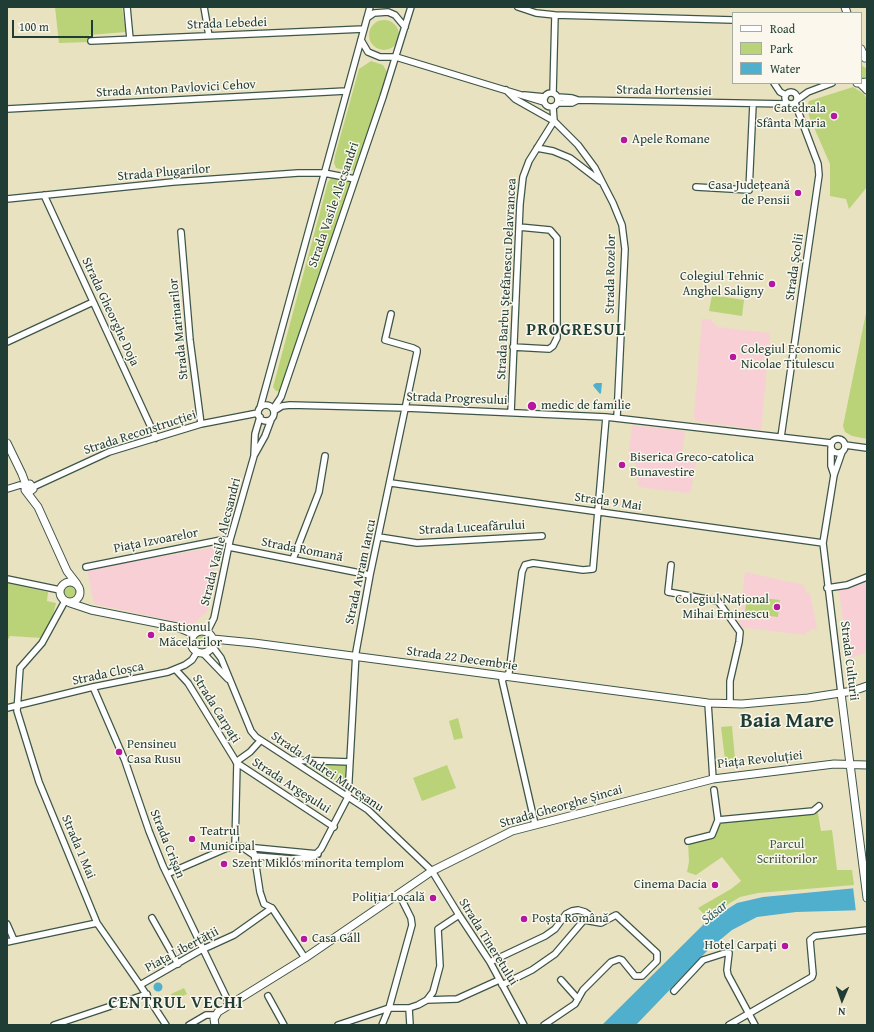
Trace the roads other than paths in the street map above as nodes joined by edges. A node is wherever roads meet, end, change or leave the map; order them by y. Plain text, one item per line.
1 (127, 7) edge
2 (204, 7) edge
3 (370, 7) edge
4 (411, 7) edge
5 (518, 7) edge
6 (555, 15) junction
7 (367, 18) junction
8 (732, 20) edge
9 (405, 27) junction
10 (364, 29) junction
11 (209, 36) junction
12 (130, 39) junction
13 (90, 40) dead end
14 (361, 40) junction
15 (396, 57) junction
16 (775, 84) edge
17 (829, 84) edge
18 (506, 90) junction
19 (346, 91) junction
20 (808, 92) junction
21 (794, 93) junction
22 (785, 96) junction
23 (545, 100) junction
24 (555, 100) junction
25 (774, 102) junction
26 (796, 102) junction
27 (753, 104) junction
28 (788, 104) junction
29 (7, 109) edge
30 (554, 121) junction
31 (537, 148) junction
32 (324, 173) junction
33 (355, 179) junction
34 (602, 183) junction
35 (696, 187) dead end
36 (44, 195) junction
37 (7, 199) edge
38 (519, 227) junction
39 (181, 232) dead end
40 (93, 302) junction
41 (391, 314) dead end
42 (7, 342) edge
43 (513, 347) junction
44 (406, 408) junction
45 (274, 410) junction
46 (511, 412) junction
47 (259, 413) junction
48 (606, 417) junction
49 (617, 417) junction
50 (271, 420) junction
51 (201, 424) junction
52 (781, 437) junction
53 (156, 438) junction
54 (7, 443) edge
55 (845, 445) junction
56 (831, 446) junction
57 (867, 448) edge
58 (842, 452) junction
59 (254, 456) junction
60 (325, 456) dead end
61 (834, 475) junction
62 (391, 483) junction
63 (29, 488) junction
64 (7, 489) edge
65 (598, 512) junction
66 (542, 536) dead end
67 (379, 537) junction
68 (230, 540) junction
69 (823, 544) junction
70 (229, 547) junction
71 (293, 559) junction
72 (671, 565) dead end
73 (86, 567) dead end
74 (68, 571) junction
75 (370, 574) junction
76 (867, 577) edge
77 (7, 579) edge
78 (77, 584) junction
79 (62, 588) junction
80 (827, 588) junction
81 (81, 592) junction
82 (68, 602) junction
83 (91, 610) junction
84 (207, 632) junction
85 (194, 634) junction
86 (213, 643) junction
87 (200, 652) junction
88 (356, 657) junction
89 (176, 670) junction
90 (506, 677) junction
91 (228, 679) junction
92 (867, 686) edge
93 (93, 687) junction
94 (841, 693) junction
95 (708, 703) junction
96 (730, 704) junction
97 (17, 707) junction
98 (7, 708) edge
99 (260, 741) junction
100 (292, 760) junction
101 (350, 762) junction
102 (236, 763) junction
103 (850, 763) junction
104 (867, 765) edge
105 (713, 779) junction
106 (714, 790) dead end
107 (348, 797) junction
108 (819, 806) dead end
109 (718, 820) junction
110 (535, 824) junction
111 (334, 827) junction
112 (688, 841) dead end
113 (235, 846) junction
114 (242, 847) junction
115 (256, 848) junction
116 (255, 856) junction
117 (305, 856) junction
118 (432, 870) junction
119 (167, 874) junction
120 (399, 894) junction
121 (867, 898) edge
122 (272, 908) junction
123 (458, 915) junction
124 (152, 918) dead end
125 (97, 923) junction
126 (601, 923) junction
127 (7, 924) edge
128 (867, 930) edge
129 (14, 940) junction
130 (7, 942) edge
131 (202, 950) junction
132 (305, 958) junction
133 (490, 962) junction
134 (177, 964) junction
135 (561, 980) dead end
136 (501, 982) junction
137 (140, 985) junction
138 (674, 991) dead end
139 (146, 994) junction
140 (268, 996) dead end
141 (578, 999) junction
142 (427, 1000) junction
143 (230, 1005) junction
144 (389, 1008) junction
145 (408, 1008) junction
146 (216, 1014) junction
147 (748, 1014) junction
148 (164, 1024) edge
149 (54, 1025) edge
150 (189, 1025) edge
151 (215, 1025) edge
152 (284, 1025) edge
153 (338, 1025) edge
154 (382, 1025) edge
155 (410, 1025) edge
156 (524, 1025) edge
157 (544, 1025) edge
158 (729, 1025) edge
159 (755, 1025) edge

1 - 12 street
2 - 11 street
3 - 7 street, Strada Vasile Alecsandri
4 - 9 street, Strada Vasile Alecsandri
5 - 6 street
6 - 8 street
6 - 24 street
7 - 9 street
7 - 10 street, Strada Vasile Alecsandri
9 - 15 street, Strada Vasile Alecsandri
10 - 11 street, Strada Lebedei
10 - 14 street, Strada Vasile Alecsandri
11 - 12 street, Strada Lebedei
12 - 13 street, Strada Lebedei
14 - 15 street
14 - 19 street, Strada Vasile Alecsandri
15 - 18 street
15 - 33 street, Strada Vasile Alecsandri
16 - 22 street
17 - 20 street
18 - 23 street
18 - 30 street
19 - 29 street, Strada Anton Pavlovici Cehov
19 - 32 street, Strada Vasile Alecsandri
20 - 21 street
20 - 26 street
21 - 22 street
21 - 26 street
22 - 25 street, Strada Hortensiei
22 - 28 street
23 - 24 street
23 - 24 street
24 - 27 street, Strada Hortensiei
24 - 30 street
25 - 27 street, Strada Hortensiei
25 - 28 street, Strada Hortensiei
26 - 28 street
26 - 52 street, Strada Școlii
27 - 35 street
30 - 31 street, Strada Barbu Ștefănescu Delavrancea
30 - 34 street, Strada Rozelor
31 - 34 street, Strada Rozelor
31 - 38 street, Strada Barbu Ștefănescu Delavrancea
32 - 33 street, Strada Plugarilor
32 - 36 street, Strada Plugarilor
32 - 47 street, Strada Vasile Alecsandri
33 - 45 street, Strada Vasile Alecsandri
34 - 49 street, Strada Rozelor
36 - 37 street, Strada Plugarilor
36 - 40 street, Strada Gheorghe Doja
38 - 43 street, Strada Barbu Ștefănescu Delavrancea
38 - 43 street
39 - 51 street, Strada Marinarilor
40 - 42 street
40 - 53 street, Strada Gheorghe Doja
41 - 44 street, Strada Avram Iancu
43 - 46 street, Strada Barbu Ștefănescu Delavrancea
44 - 45 street, Strada Progresului
44 - 46 street, Strada Progresului
44 - 62 street, Strada Avram Iancu
45 - 47 street
45 - 50 street
46 - 48 street, Strada Progresului
47 - 50 street
47 - 51 street, Strada Reconstrucției
47 - 59 street, Strada Vasile Alecsandri
48 - 49 street, Strada Progresului
48 - 65 street
49 - 52 street, Strada Progresului
50 - 59 street, Strada Vasile Alecsandri
51 - 53 street, Strada Reconstrucției
52 - 56 street, Strada Progresului
53 - 63 street, Strada Reconstrucției
54 - 63 main road
55 - 56 street, Strada Progresului
55 - 57 street, Strada Progresului
55 - 58 street
56 - 58 street, Strada Progresului
56 - 61 street, Strada Culturii
58 - 61 street, Strada Culturii
59 - 68 street, Strada Vasile Alecsandri
60 - 71 street
61 - 69 street, Strada Culturii
62 - 65 street, Strada 9 Mai
62 - 67 street, Strada Avram Iancu
63 - 64 street, Strada Reconstrucției
63 - 74 main road
65 - 69 street, Strada 9 Mai
65 - 90 street
66 - 67 street, Strada Luceafărului
67 - 75 street, Strada Avram Iancu
68 - 70 street, Strada Vasile Alecsandri
68 - 73 street, Piața Izvoarelor
69 - 80 street, Strada Culturii
70 - 71 street, Strada Romană
70 - 84 street, Strada Vasile Alecsandri
71 - 75 street, Strada Romană
72 - 96 street
74 - 78 main road
74 - 79 main road
75 - 88 street, Strada Avram Iancu
76 - 80 street
77 - 79 street
78 - 79 main road
78 - 81 main road
79 - 82 main road
80 - 94 street, Strada Culturii
81 - 82 main road
81 - 83 main road
82 - 83 main road
82 - 97 street, Strada 1 Mai
83 - 85 main road
84 - 85 main road
84 - 86 main road
85 - 87 main road
86 - 87 main road
86 - 88 main road, Strada 22 Decembrie
86 - 91 street, Strada Andrei Mureșanu
87 - 89 street, Strada Cloșca
87 - 91 street, Strada Andrei Mureșanu
88 - 90 main road, Strada 22 Decembrie
88 - 101 street, Strada Avram Iancu
89 - 93 street, Strada Cloșca
89 - 102 street, Strada Carpați
90 - 95 main road, Strada 22 Decembrie
90 - 110 street
91 - 99 street, Strada Andrei Mureșanu
92 - 94 main road
93 - 97 street, Strada Cloșca
93 - 119 street, Strada Crișan
94 - 96 main road
94 - 103 main road, Strada Culturii
95 - 96 main road
95 - 105 street, Piața Revoluției
97 - 98 street, Strada Cloșca
97 - 125 street, Strada 1 Mai
99 - 100 street, Strada Andrei Mureșanu
99 - 102 street, Strada Carpați
100 - 101 street
100 - 107 street, Strada Andrei Mureșanu
101 - 107 street, Strada Avram Iancu
102 - 111 street, Strada Argeșului
102 - 113 street, Strada Carpați
103 - 104 main road, Piața Revoluției
103 - 105 main road, Piața Revoluției
103 - 121 main road, Strada Culturii
105 - 110 main road, Strada Gheorghe Șincai
106 - 109 street
107 - 111 street, Strada Avram Iancu
107 - 118 street, Strada Andrei Mureșanu
108 - 109 street
109 - 112 street
110 - 118 main road, Strada Gheorghe Șincai
111 - 117 street, Strada Avram Iancu
113 - 114 street
113 - 119 street
114 - 115 street
114 - 116 street
115 - 116 street
115 - 117 street
116 - 117 street
116 - 122 street
118 - 120 main road, Strada Gheorghe Șincai
118 - 123 street, Strada Tineretului
119 - 131 street, Strada Crișan
120 - 132 main road, Strada Gheorghe Șincai
120 - 144 street
122 - 131 street, Piața Libertății
122 - 132 street
123 - 133 street, Strada Tineretului
123 - 142 street
124 - 134 street
125 - 129 street
125 - 137 street, Strada 1 Mai
126 - 133 street
126 - 136 street
126 - 141 street
127 - 129 street
128 - 147 street
129 - 130 street
131 - 134 street, Piața Libertății
131 - 143 street, Strada Crișan
132 - 143 main road, Strada Gheorghe Șincai
133 - 136 street, Strada Tineretului
134 - 137 street, Piața Libertății
135 - 141 street
136 - 142 street
136 - 156 street, Strada Tineretului
137 - 139 street, Piața Libertății
138 - 147 street
139 - 148 street, Piața Libertății
139 - 149 street
140 - 152 street
141 - 157 street
142 - 145 street
143 - 146 main road, Strada Gheorghe Șincai
144 - 145 street
144 - 153 street
144 - 154 street
145 - 155 street
146 - 150 street
146 - 151 main road
147 - 158 street
147 - 159 street

